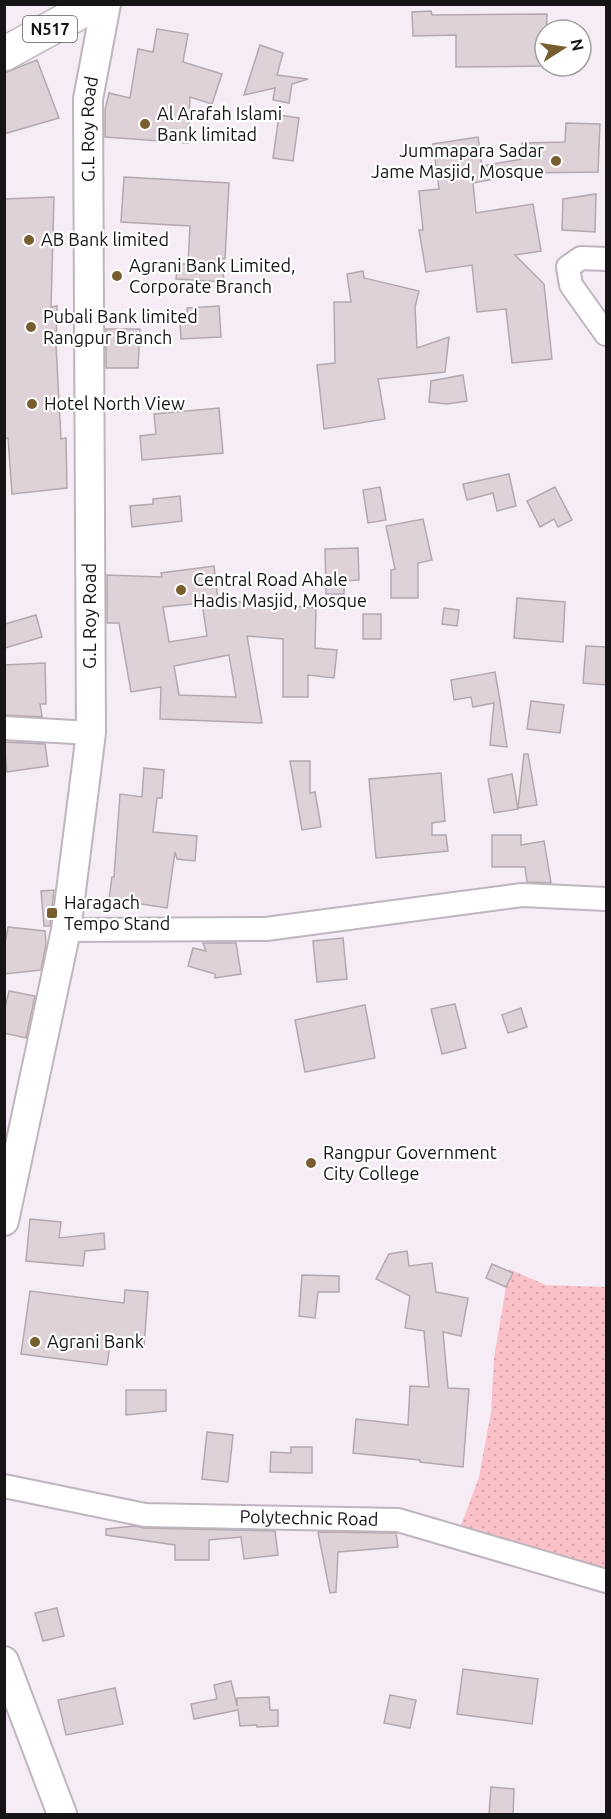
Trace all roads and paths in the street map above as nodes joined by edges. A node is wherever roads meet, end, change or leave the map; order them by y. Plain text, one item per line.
1 (95, 4) edge
2 (106, 4) edge
3 (4, 54) edge
4 (606, 259) edge
5 (606, 334) edge
6 (4, 728) edge
7 (91, 734) junction
8 (606, 899) edge
9 (66, 930) junction
10 (4, 1221) edge
11 (4, 1486) edge
12 (606, 1581) edge
13 (4, 1661) edge
14 (62, 1815) edge

1 - 3 highway, N517
2 - 7 main road, G.L Roy Road
4 - 5 street
6 - 7 street
7 - 9 main road, G.L Roy Road
8 - 9 street
9 - 10 main road, G.L Roy Road
11 - 12 street, Polytechnic Road
13 - 14 main road

